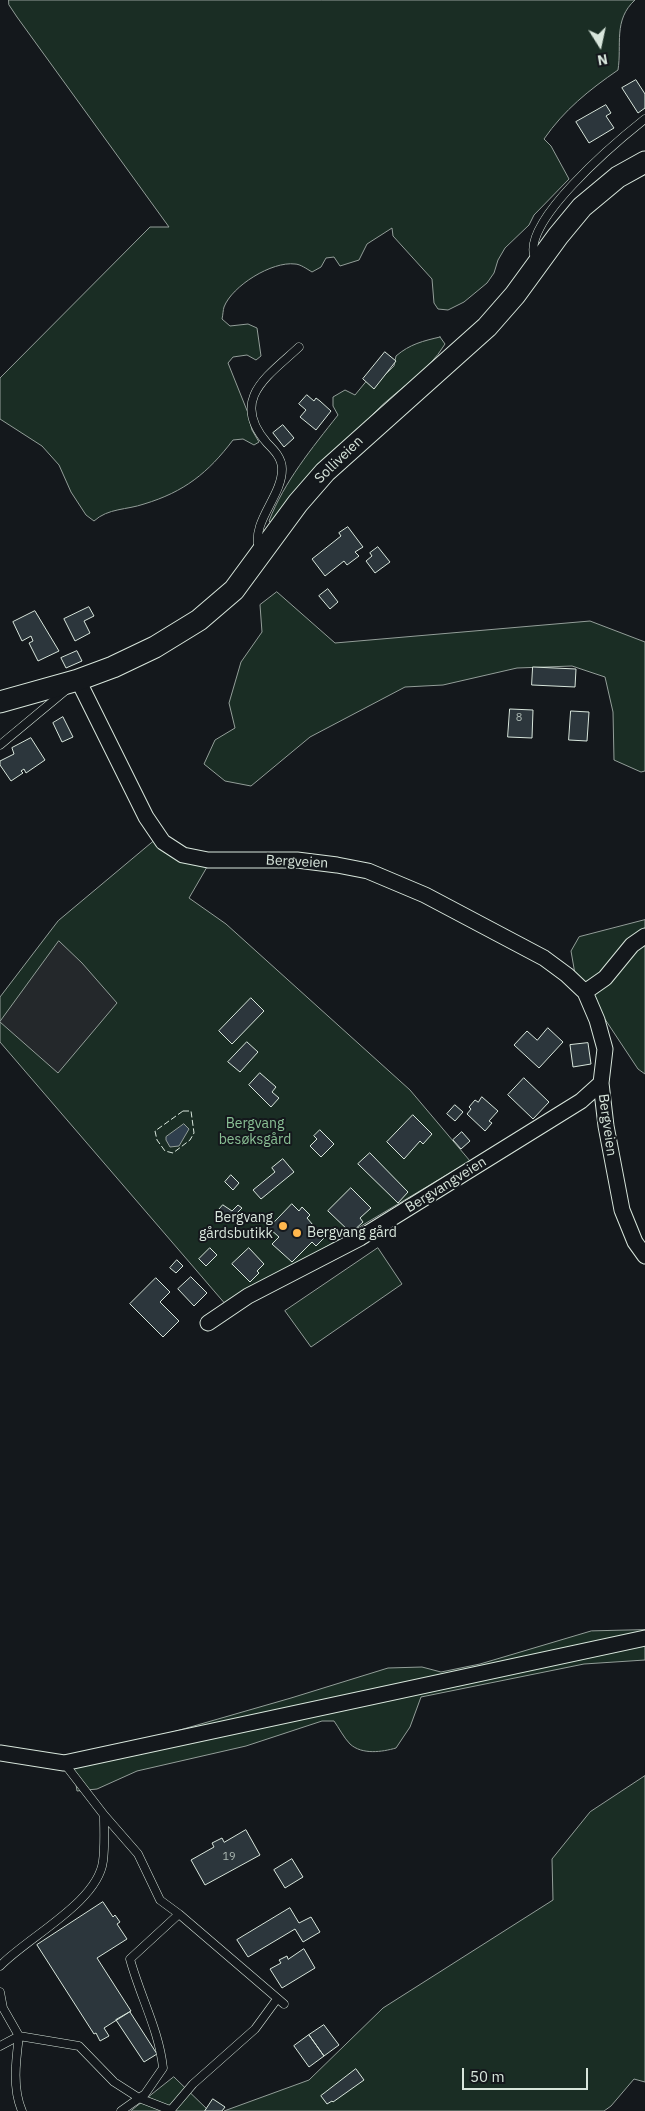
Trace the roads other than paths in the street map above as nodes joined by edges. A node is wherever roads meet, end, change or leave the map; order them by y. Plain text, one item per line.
1 (645, 119) edge
2 (645, 162) edge
3 (539, 263) junction
4 (300, 347) dead end
5 (260, 554) junction
6 (78, 680) junction
7 (0, 702) edge
8 (0, 746) edge
9 (645, 936) edge
10 (585, 992) junction
11 (601, 1083) junction
12 (645, 1256) edge
13 (208, 1323) dead end
14 (645, 1638) edge
15 (0, 1753) edge
16 (64, 1762) junction
17 (104, 1815) junction
18 (179, 1914) junction
19 (0, 1966) edge
20 (0, 1992) edge
21 (278, 1998) junction
22 (284, 2004) dead end
23 (19, 2036) junction
24 (0, 2046) edge
25 (139, 2098) junction
26 (170, 2110) edge
27 (22, 2111) edge
28 (121, 2111) edge

1 - 3 lane
2 - 3 street, Solliveien
3 - 5 street, Solliveien
4 - 5 lane
5 - 6 street, Solliveien
6 - 7 street, Solliveien
6 - 8 lane
6 - 10 street, Bergveien
9 - 10 street
10 - 11 street, Bergveien
11 - 12 street, Bergveien
11 - 13 street, Bergvangveien
14 - 16 street
15 - 16 street
16 - 17 lane
17 - 18 lane
17 - 19 lane
18 - 21 lane
18 - 25 lane
20 - 23 lane
21 - 22 lane
21 - 26 lane
23 - 24 lane
23 - 25 lane
23 - 27 lane
25 - 26 lane
25 - 28 lane

